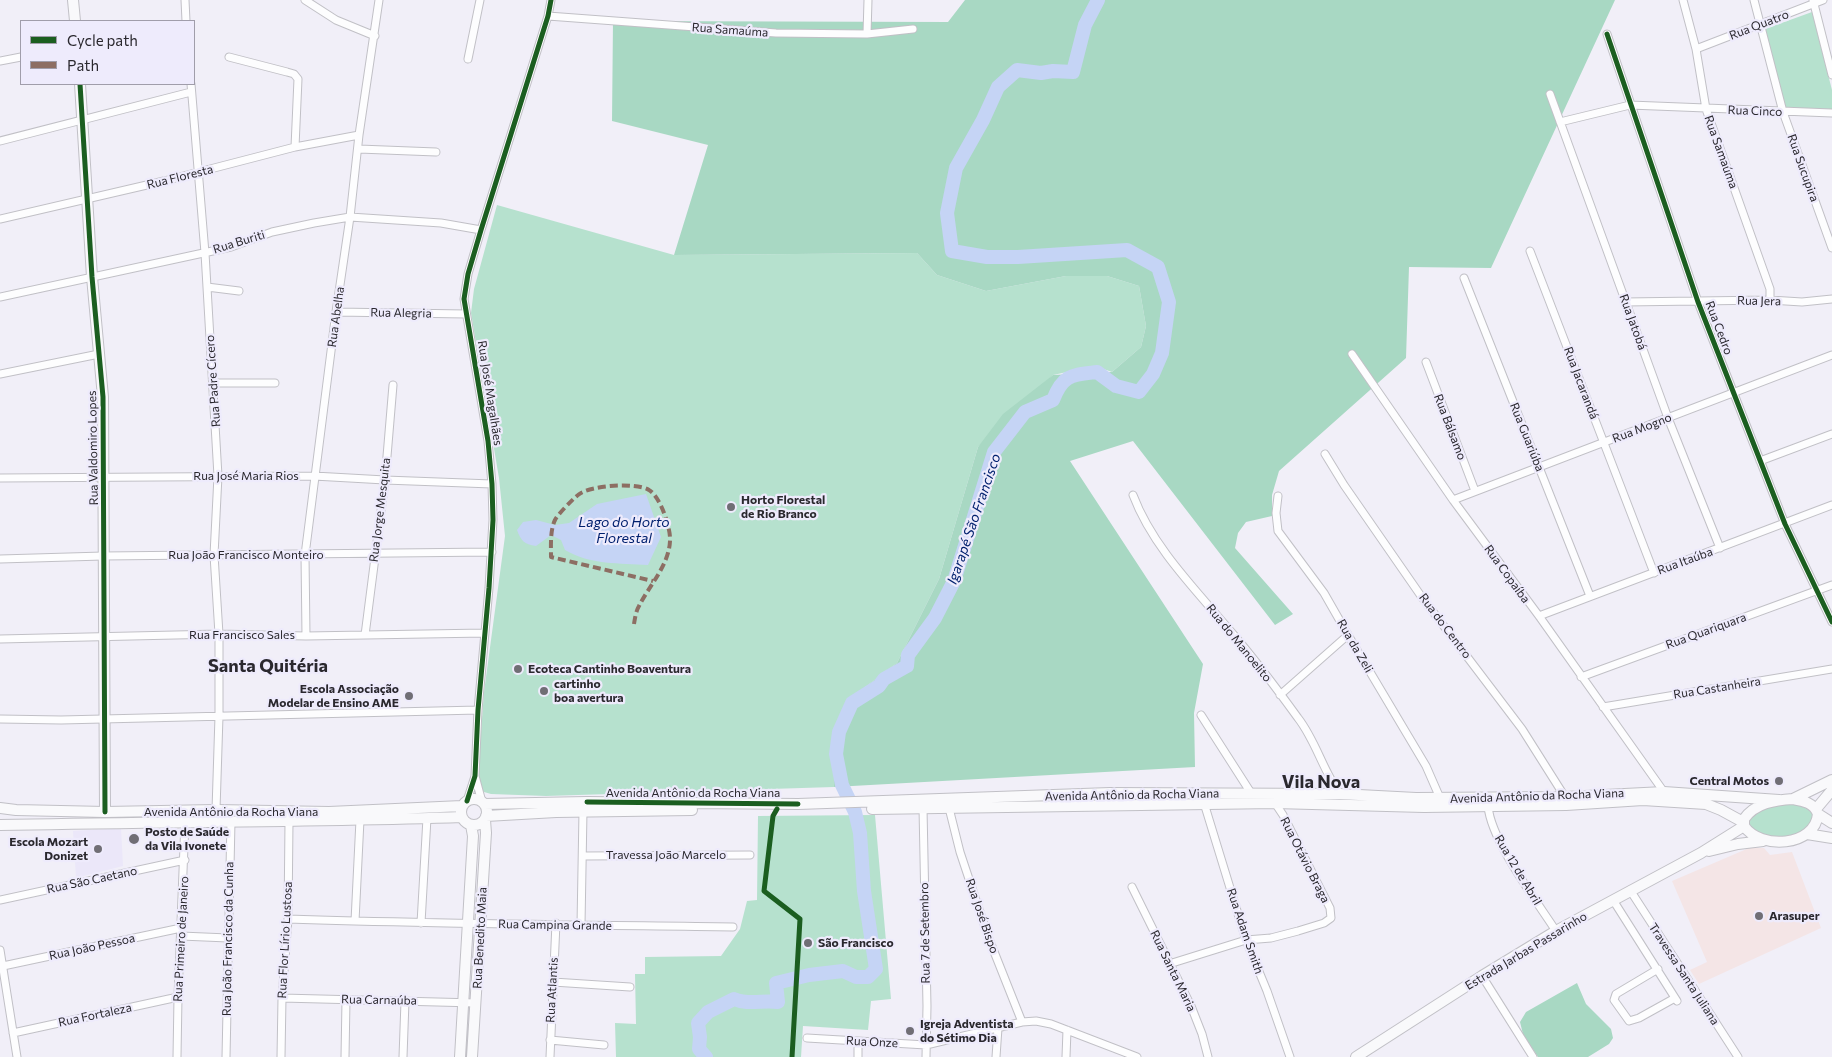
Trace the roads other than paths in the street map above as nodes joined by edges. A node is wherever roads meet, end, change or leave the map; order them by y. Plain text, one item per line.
1 (73, 0) edge
2 (185, 0) edge
3 (305, 0) edge
4 (379, 0) edge
5 (480, 0) edge
6 (551, 0) edge
7 (868, 0) edge
8 (1683, 0) edge
9 (1754, 0) edge
10 (1823, 0) edge
11 (1813, 2) edge
12 (548, 16) junction
13 (75, 20) edge
14 (186, 20) edge
15 (1761, 24) junction
16 (913, 29) dead end
17 (867, 34) junction
18 (1607, 34) dead end
19 (375, 36) junction
20 (1696, 49) junction
21 (20, 57) edge
22 (229, 57) dead end
23 (468, 59) dead end
24 (0, 61) edge
25 (1832, 75) edge
26 (80, 85) edge
27 (191, 85) edge
28 (191, 92) junction
29 (1550, 94) dead end
30 (1630, 105) junction
31 (1706, 109) junction
32 (1783, 112) junction
33 (1832, 113) edge
34 (83, 119) junction
35 (1560, 122) junction
36 (360, 135) junction
37 (0, 141) edge
38 (295, 147) junction
39 (359, 149) junction
40 (436, 152) dead end
41 (198, 172) junction
42 (87, 199) junction
43 (350, 217) junction
44 (0, 218) edge
45 (481, 230) junction
46 (1832, 248) edge
47 (1530, 251) dead end
48 (205, 253) junction
49 (92, 277) junction
50 (1464, 278) dead end
51 (207, 287) junction
52 (239, 291) dead end
53 (0, 297) edge
54 (1832, 299) edge
55 (1770, 300) junction
56 (1625, 302) junction
57 (1698, 302) junction
58 (336, 312) junction
59 (466, 314) junction
60 (99, 354) junction
61 (1352, 354) dead end
62 (1832, 355) edge
63 (1426, 362) dead end
64 (0, 374) edge
65 (213, 383) junction
66 (275, 383) dead end
67 (393, 385) dead end
68 (1733, 393) junction
69 (1668, 418) junction
70 (1832, 434) edge
71 (1604, 442) junction
72 (1325, 454) dead end
73 (1760, 462) junction
74 (1539, 467) junction
75 (218, 476) junction
76 (314, 476) junction
77 (0, 478) edge
78 (104, 478) junction
79 (385, 480) junction
80 (492, 484) junction
81 (1475, 491) junction
82 (1134, 495) dead end
83 (1278, 496) dead end
84 (1453, 500) junction
85 (1832, 505) edge
86 (1784, 524) junction
87 (1720, 548) junction
88 (492, 552) junction
89 (305, 554) junction
90 (375, 554) junction
91 (214, 555) junction
92 (103, 556) junction
93 (0, 559) edge
94 (1654, 573) junction
95 (1832, 584) edge
96 (1817, 591) junction
97 (1590, 596) junction
98 (1539, 616) junction
99 (1832, 622) edge
100 (485, 633) junction
101 (219, 634) junction
102 (365, 635) junction
103 (1348, 635) junction
104 (104, 636) junction
105 (306, 636) junction
106 (0, 639) edge
107 (1832, 669) edge
108 (1581, 677) junction
109 (1280, 695) junction
110 (1602, 706) junction
111 (478, 710) junction
112 (1201, 715) dead end
113 (219, 716) junction
114 (0, 719) edge
115 (106, 719) junction
116 (475, 776) junction
117 (1832, 780) edge
118 (1832, 790) edge
119 (1664, 792) junction
120 (1251, 793) junction
121 (1340, 794) junction
122 (1566, 797) junction
123 (1440, 798) junction
124 (1793, 799) junction
125 (1779, 800) junction
126 (465, 803) junction
127 (483, 803) junction
128 (1204, 803) junction
129 (1275, 803) junction
130 (858, 806) junction
131 (1488, 806) junction
132 (798, 807) junction
133 (0, 808) edge
134 (923, 808) junction
135 (949, 808) junction
136 (216, 810) junction
137 (582, 811) junction
138 (105, 812) junction
139 (1817, 812) junction
140 (462, 817) junction
141 (427, 818) junction
142 (485, 818) junction
143 (360, 820) junction
144 (185, 821) junction
145 (231, 821) junction
146 (289, 822) junction
147 (1832, 823) edge
148 (1744, 824) junction
149 (0, 825) edge
150 (471, 825) junction
151 (1807, 834) junction
152 (1832, 838) edge
153 (1765, 841) junction
154 (1701, 854) junction
155 (750, 855) dead end
156 (583, 856) junction
157 (185, 860) junction
158 (1132, 887) dead end
159 (1630, 890) junction
160 (0, 900) edge
161 (1613, 900) junction
162 (288, 919) junction
163 (355, 921) junction
164 (421, 923) junction
165 (468, 923) junction
166 (556, 923) junction
167 (482, 924) junction
168 (581, 924) junction
169 (733, 927) dead end
170 (1556, 931) junction
171 (181, 932) junction
172 (228, 938) junction
173 (1246, 940) junction
174 (0, 950) edge
175 (1169, 964) junction
176 (3, 966) junction
177 (1658, 969) junction
178 (1482, 976) junction
179 (553, 982) junction
180 (630, 987) dead end
181 (178, 997) junction
182 (282, 998) junction
183 (346, 1000) junction
184 (405, 1001) junction
185 (463, 1003) junction
186 (476, 1003) junction
187 (1022, 1022) junction
188 (998, 1028) junction
189 (1067, 1030) junction
190 (13, 1033) junction
191 (807, 1038) dead end
192 (550, 1040) junction
193 (858, 1041) junction
194 (604, 1045) dead end
195 (926, 1045) junction
196 (1132, 1056) edge
197 (17, 1057) edge
198 (177, 1057) edge
199 (226, 1057) edge
200 (281, 1057) edge
201 (345, 1057) edge
202 (403, 1057) edge
203 (460, 1057) edge
204 (472, 1057) edge
205 (550, 1057) edge
206 (858, 1057) edge
207 (926, 1057) edge
208 (996, 1057) edge
209 (1066, 1057) edge
210 (1208, 1057) edge
211 (1290, 1057) edge
212 (1356, 1057) edge
213 (1533, 1057) edge
214 (1738, 1057) edge

1 - 13 main road
2 - 14 street
3 - 19 street
4 - 19 street, Rua Abelha
5 - 23 street
6 - 12 street, Rua José Magalhães
7 - 17 street
8 - 20 street, Rua Samaúma
9 - 15 street, Rua Sucupira
10 - 11 street, Rua Quatro
11 - 15 street, Rua Quatro
11 - 25 street
12 - 17 street, Rua Samaúma
12 - 45 street, Rua José Magalhães
15 - 20 street, Rua Quatro
15 - 32 street, Rua Sucupira
16 - 17 street, Rua Samaúma
18 - 30 street, Rua Cedro
19 - 36 street, Rua Abelha
20 - 31 street, Rua Samaúma
21 - 24 street
22 - 38 street
26 - 34 main road, Rua Valdomiro Lopes
27 - 28 street, Rua Padre Cícero
28 - 34 street
28 - 41 street, Rua Padre Cícero
29 - 35 street, Rua Jatobá
30 - 31 street, Rua Cinco
30 - 35 street, Rua Cinco
30 - 57 street, Rua Cedro
31 - 32 street, Rua Cinco
31 - 55 street, Rua Samaúma
32 - 33 street, Rua Cinco
32 - 46 street, Rua Sucupira
34 - 37 street
34 - 42 main road, Rua Valdomiro Lopes
35 - 56 street, Rua Jatobá
36 - 38 street, Rua Floresta
36 - 39 street, Rua Abelha
38 - 41 street, Rua Floresta
39 - 40 street
39 - 43 street, Rua Abelha
41 - 42 street, Rua Floresta
41 - 48 street, Rua Padre Cícero
42 - 44 street, Rua Floresta
42 - 49 main road, Rua Valdomiro Lopes
43 - 45 street, Rua Buriti
43 - 48 street, Rua Buriti
43 - 58 street, Rua Abelha
45 - 59 street, Rua José Magalhães
47 - 71 street, Rua Jacarandá
48 - 49 street, Rua Buriti
48 - 51 street, Rua Padre Cícero
49 - 53 street, Rua Buriti
49 - 60 main road, Rua Valdomiro Lopes
50 - 74 street, Rua Guariúba
51 - 52 street
51 - 65 street, Rua Padre Cícero
54 - 55 street, Rua Jera
55 - 57 street, Rua Jera
56 - 57 street, Rua Jera
56 - 69 street, Rua Jatobá
57 - 68 street, Rua Cedro
58 - 59 street, Rua Alegria
58 - 76 street, Rua Abelha
59 - 80 street, Rua José Magalhães
60 - 64 street
60 - 78 main road, Rua Valdomiro Lopes
61 - 84 street, Rua Copaíba
62 - 68 street, Rua Mogno
63 - 81 street, Rua Bálsamo
65 - 66 street
65 - 75 street, Rua Padre Cícero
67 - 79 street, Rua Jorge Mesquita
68 - 69 street, Rua Mogno
68 - 73 street, Rua Cedro
69 - 71 street, Rua Mogno
69 - 87 street, Rua Jatobá
70 - 73 street
71 - 74 street, Rua Mogno
71 - 94 street, Rua Jacarandá
72 - 122 street, Rua do Centro
73 - 86 street, Rua Cedro
74 - 81 street, Rua Mogno
74 - 97 street, Rua Guariúba
75 - 76 street, Rua José Maria Rios
75 - 78 street, Rua José Maria Rios
75 - 91 street, Rua Padre Cícero
76 - 79 street, Rua José Maria Rios
76 - 89 street, Rua Abelha
77 - 78 street, Rua José Maria Rios
78 - 92 main road, Rua Valdomiro Lopes
79 - 80 street, Rua José Maria Rios
79 - 90 street, Rua Jorge Mesquita
80 - 88 street, Rua José Magalhães
81 - 84 street, Rua Mogno
82 - 109 street, Rua do Manoelito
83 - 103 street, Rua da Zeli
84 - 98 street, Rua Copaíba
85 - 86 street, Rua Itaúba
86 - 87 street, Rua Itaúba
86 - 96 street, Rua Cedro
87 - 94 street, Rua Itaúba
88 - 90 street, Rua João Francisco Monteiro
88 - 100 street, Rua José Magalhães
89 - 90 street, Rua João Francisco Monteiro
89 - 91 street, Rua João Francisco Monteiro
89 - 105 street, Rua Abelha
90 - 102 street, Rua Jorge Mesquita
91 - 92 street, Rua João Francisco Monteiro
91 - 101 street, Rua Padre Cícero
92 - 93 street, Rua João Francisco Monteiro
92 - 104 main road, Rua Valdomiro Lopes
94 - 97 street, Rua Itaúba
95 - 96 street, Rua Quariquara
96 - 99 street, Rua Cedro
96 - 108 street, Rua Quariquara
97 - 98 street, Rua Itaúba
98 - 108 street, Rua Copaíba
100 - 102 street, Rua Francisco Sales
100 - 111 street, Rua José Magalhães
101 - 104 street, Rua Francisco Sales
101 - 105 street, Rua Francisco Sales
101 - 113 street, Rua Padre Cícero
102 - 105 street, Rua Francisco Sales
103 - 109 street
103 - 123 street, Rua da Zeli
104 - 106 street, Rua Francisco Sales
104 - 115 main road, Rua Valdomiro Lopes
107 - 110 street, Rua Castanheira
108 - 110 street, Rua Copaíba
109 - 121 street, Rua do Manoelito
110 - 119 street, Rua Copaíba
111 - 113 street
111 - 116 street, Rua José Magalhães
112 - 120 street
113 - 115 street
113 - 136 street, Rua Padre Cícero
114 - 115 street
115 - 138 main road, Rua Valdomiro Lopes
116 - 126 street, Rua José Magalhães
116 - 127 street, Rua José Magalhães
117 - 124 main road
118 - 139 main road
119 - 122 main road, Avenida Antônio da Rocha Viana
119 - 125 main road, Avenida Antônio da Rocha Viana
120 - 121 main road, Avenida Antônio da Rocha Viana
120 - 130 main road, Avenida Antônio da Rocha Viana
121 - 123 main road, Avenida Antônio da Rocha Viana
122 - 123 main road, Avenida Antônio da Rocha Viana
124 - 125 main road
124 - 139 main road
125 - 148 main road
126 - 127 main road
126 - 136 main road, Avenida Antônio da Rocha Viana
126 - 140 main road
127 - 132 main road, Avenida Antônio da Rocha Viana
127 - 142 main road
128 - 129 main road, Avenida Antônio da Rocha Viana
128 - 135 main road, Avenida Antônio da Rocha Viana
128 - 173 street, Rua Adam Smith
129 - 131 main road, Avenida Antônio da Rocha Viana
129 - 173 street, Rua Otávio Braga
130 - 132 main road, Avenida Antônio da Rocha Viana
130 - 134 main road, Avenida Antônio da Rocha Viana
131 - 148 main road, Avenida Antônio da Rocha Viana
131 - 170 street, Rua 12 de Abril
132 - 137 main road, Avenida Antônio da Rocha Viana
133 - 138 main road, Avenida Antônio da Rocha Viana
134 - 135 main road, Avenida Antônio da Rocha Viana
134 - 195 street, Rua 7 de Setembro
135 - 187 street, Rua José Bispo
136 - 138 main road, Avenida Antônio da Rocha Viana
137 - 142 main road, Avenida Antônio da Rocha Viana
137 - 156 street
139 - 147 main road
139 - 151 main road
140 - 141 main road, Avenida Antônio da Rocha Viana
140 - 150 main road
141 - 143 main road, Avenida Antônio da Rocha Viana
141 - 164 street
142 - 150 main road
142 - 167 main road, Rua Benedito Maia
143 - 146 main road, Avenida Antônio da Rocha Viana
143 - 163 street
144 - 145 main road, Avenida Antônio da Rocha Viana
144 - 149 main road, Avenida Antônio da Rocha Viana
144 - 157 street, Rua Primeiro de Janeiro
145 - 146 main road, Avenida Antônio da Rocha Viana
145 - 172 street, Rua João Francisco da Cunha
146 - 162 street, Rua Flor Lírio Lustosa
148 - 153 main road
148 - 154 main road, Estrada Jarbas Passarinho
150 - 165 main road, Rua Benedito Maia
151 - 152 main road
151 - 153 main road
153 - 154 main road, Estrada Jarbas Passarinho
154 - 159 main road, Estrada Jarbas Passarinho
155 - 156 street, Travessa João Marcelo
156 - 168 street
157 - 160 street, Rua São Caetano
157 - 171 street, Rua Primeiro de Janeiro
158 - 175 street, Rua Santa Maria
159 - 161 main road, Estrada Jarbas Passarinho
159 - 214 street, Travessa Santa Juliana
161 - 170 main road, Estrada Jarbas Passarinho
161 - 177 street
162 - 163 street, Rua Campina Grande
162 - 182 street, Rua Flor Lírio Lustosa
163 - 164 street, Rua Campina Grande
164 - 165 street, Rua Campina Grande
165 - 167 street, Rua Campina Grande
165 - 185 main road, Rua Benedito Maia
166 - 167 street, Rua Campina Grande
166 - 168 street, Rua Campina Grande
166 - 179 street, Rua Atlantis
167 - 186 main road, Rua Benedito Maia
168 - 169 street, Rua Campina Grande
170 - 178 main road, Estrada Jarbas Passarinho
171 - 172 street, Rua João Pessoa
171 - 176 street, Rua João Pessoa
171 - 181 street, Rua Primeiro de Janeiro
172 - 199 street, Rua João Francisco da Cunha
173 - 175 street
173 - 211 street, Rua Adam Smith
174 - 176 street
175 - 210 street, Rua Santa Maria
176 - 190 street
177 - 177 street
178 - 212 main road, Estrada Jarbas Passarinho
178 - 213 street
179 - 180 street
179 - 192 street, Rua Atlantis
181 - 190 street, Rua Fortaleza
181 - 198 street, Rua Primeiro de Janeiro
182 - 183 street, Rua Carnaúba
182 - 200 street, Rua Flor Lírio Lustosa
183 - 184 street, Rua Carnaúba
183 - 201 street
184 - 185 street, Rua Carnaúba
184 - 202 street
185 - 186 street, Rua Carnaúba
185 - 203 main road, Rua Benedito Maia
186 - 204 main road, Rua Benedito Maia
187 - 188 street, Rua Onze
187 - 189 street, Rua Onze
188 - 195 street, Rua Onze
188 - 208 street
189 - 196 street, Rua Onze
189 - 209 street
190 - 197 street
191 - 193 street, Rua Onze
192 - 194 street
192 - 205 street, Rua Atlantis
193 - 195 street, Rua Onze
193 - 206 street
195 - 207 street, Rua 7 de Setembro

